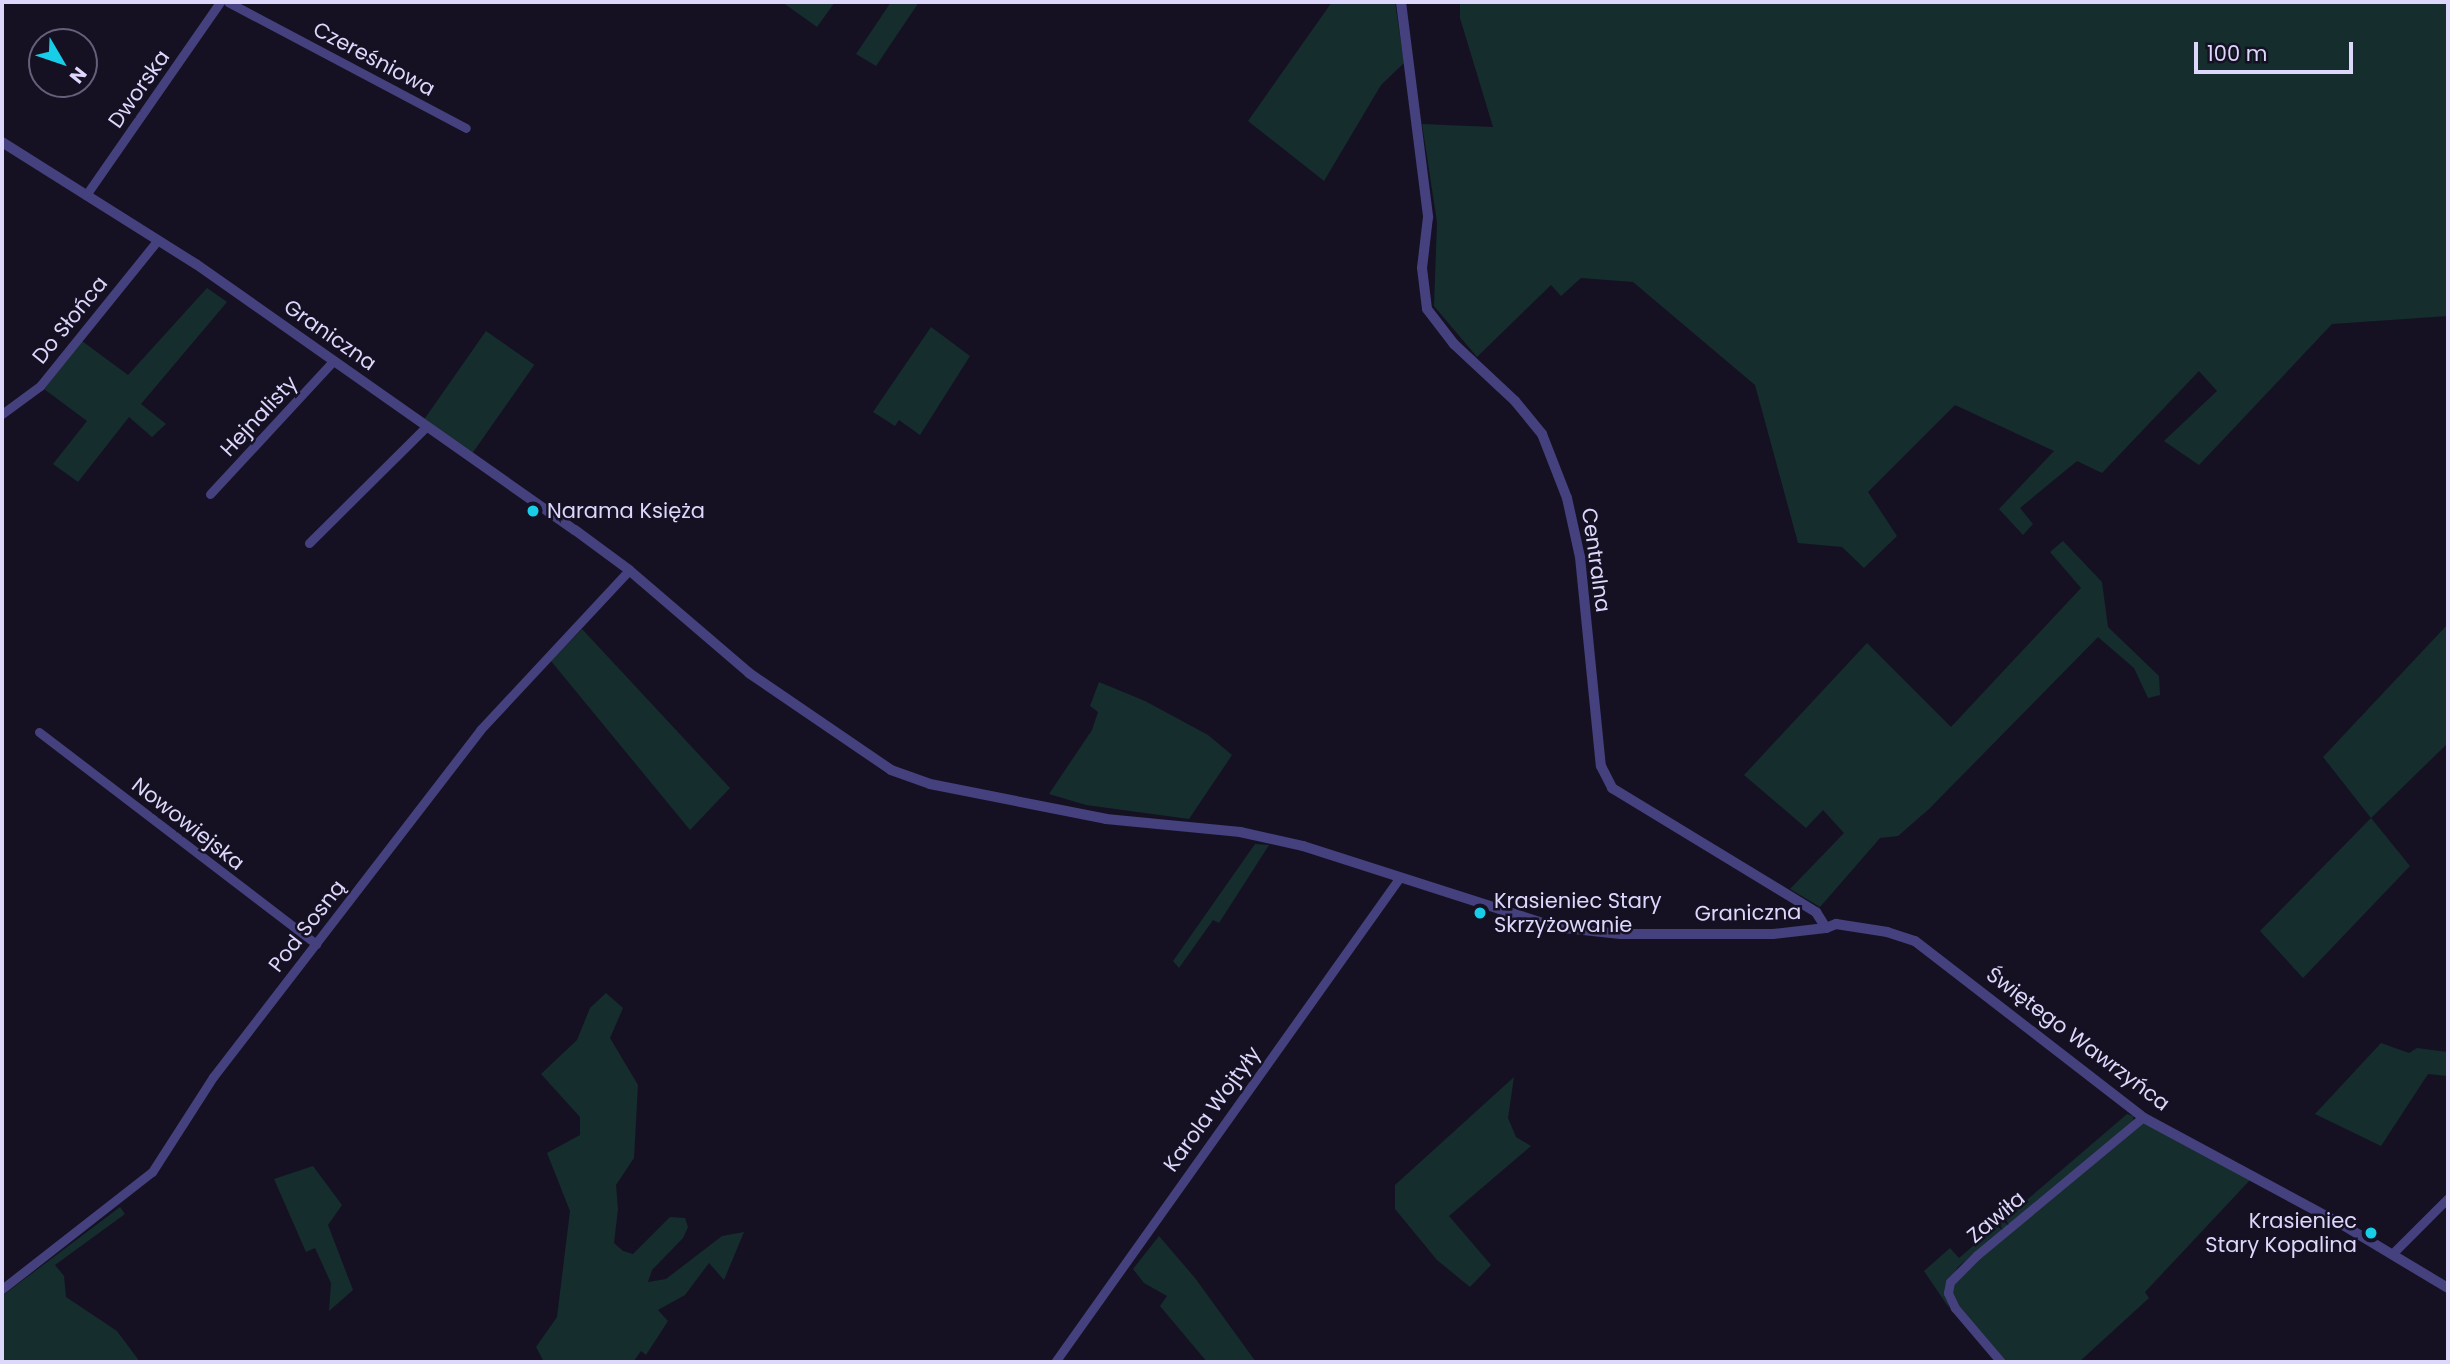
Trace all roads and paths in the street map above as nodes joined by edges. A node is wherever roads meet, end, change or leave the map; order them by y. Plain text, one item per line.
1 (220, 2) edge
2 (228, 2) edge
3 (1401, 2) edge
4 (466, 128) dead end
5 (2, 142) edge
6 (86, 195) junction
7 (158, 240) junction
8 (333, 361) junction
9 (2, 414) edge
10 (426, 427) junction
11 (210, 494) dead end
12 (309, 543) dead end
13 (629, 570) junction
14 (39, 732) dead end
15 (1400, 877) junction
16 (1826, 928) junction
17 (316, 944) junction
18 (2143, 1117) junction
19 (2448, 1198) edge
20 (2393, 1254) junction
21 (2448, 1288) edge
22 (2, 1289) edge
23 (1055, 1362) edge
24 (2001, 1362) edge

1 - 6 street, Dworska
2 - 4 street, Czereśniowa
3 - 16 street, Centralna
5 - 6 street, Graniczna
6 - 7 street, Graniczna
7 - 8 street, Graniczna
7 - 9 street, Do Słońca
8 - 10 street, Graniczna
8 - 11 street, Hejnalisty
10 - 12 street
10 - 13 street, Graniczna
13 - 15 street, Graniczna
13 - 17 street, Pod Sosną
14 - 17 street, Nowowiejska
15 - 16 street, Graniczna
15 - 23 street, Karola Wojtyły
16 - 18 street, Świętego Wawrzyńca
17 - 22 street, Pod Sosną
18 - 20 street, Świętego Wawrzyńca
18 - 24 street, Zawiła
19 - 20 street
20 - 21 street, Świętego Wawrzyńca

